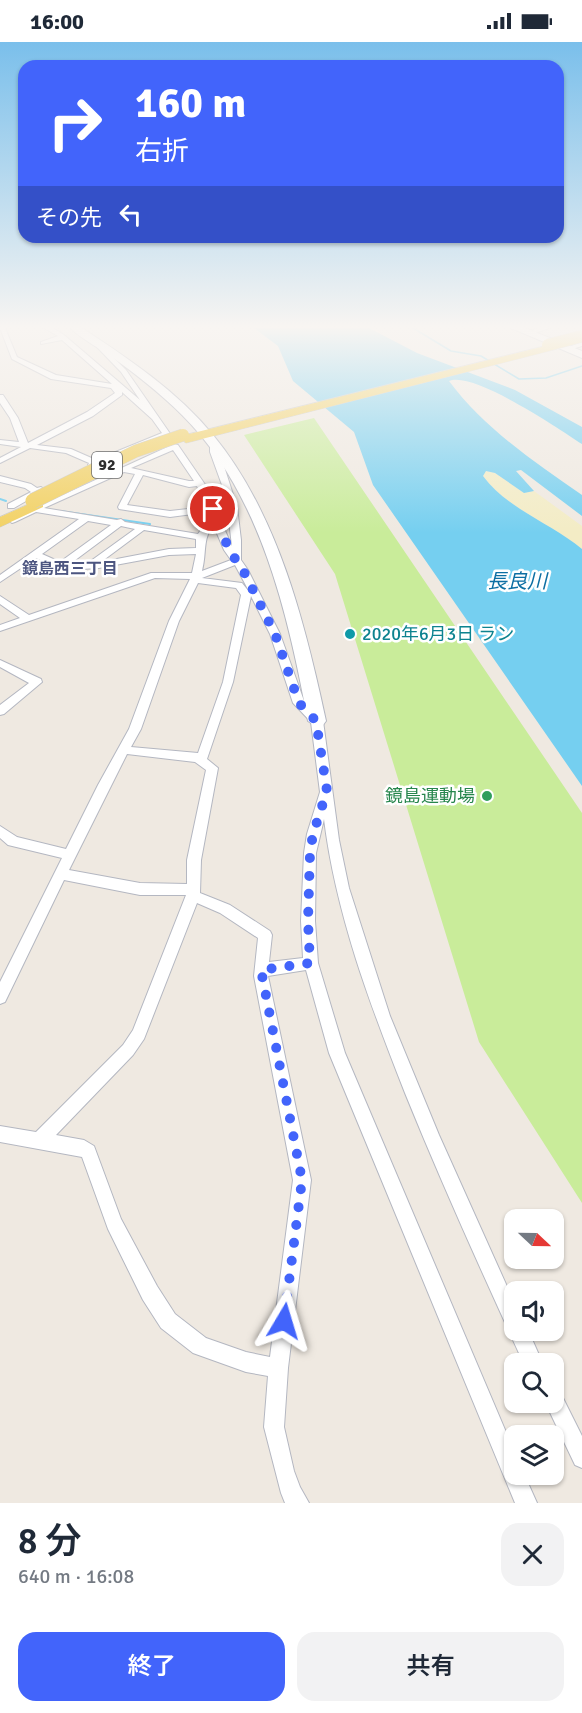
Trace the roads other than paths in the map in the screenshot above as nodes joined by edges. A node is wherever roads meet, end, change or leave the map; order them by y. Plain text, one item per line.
1 (115, 396) edge
2 (131, 396) edge
3 (141, 396) edge
4 (169, 396) edge
5 (354, 396) edge
6 (0, 397) edge
7 (156, 418) junction
8 (210, 433) junction
9 (0, 442) edge
10 (180, 442) junction
11 (27, 445) junction
12 (0, 461) edge
13 (97, 464) junction
14 (120, 469) junction
15 (140, 472) junction
16 (2, 481) edge
17 (200, 483) junction
18 (0, 504) edge
19 (30, 504) junction
20 (122, 507) junction
21 (214, 512) junction
22 (88, 517) junction
23 (117, 520) junction
24 (1, 521) edge
25 (144, 526) junction
26 (201, 537) junction
27 (201, 550) junction
28 (36, 555) junction
29 (236, 561) junction
30 (91, 564) junction
31 (62, 565) junction
32 (196, 578) junction
33 (0, 579) edge
34 (0, 599) edge
35 (26, 618) junction
36 (0, 628) edge
37 (0, 663) edge
38 (0, 711) edge
39 (316, 721) junction
40 (124, 750) junction
41 (201, 758) junction
42 (327, 791) junction
43 (0, 831) edge
44 (70, 855) junction
45 (60, 874) junction
46 (193, 893) junction
47 (310, 963) junction
48 (261, 970) junction
49 (0, 997) edge
50 (0, 1134) edge
51 (40, 1140) junction
52 (504, 1300) edge
53 (278, 1368) junction
54 (560, 1413) edge
55 (582, 1458) edge
56 (298, 1503) edge
57 (526, 1503) edge

1 - 11 street
2 - 7 street
3 - 7 street
4 - 8 street
5 - 8 main road, 92
6 - 11 street
7 - 13 street
8 - 10 main road, 92
8 - 29 street
8 - 39 street
9 - 11 street
10 - 14 street
10 - 17 street
10 - 19 main road, 92, bridge
11 - 12 street
11 - 13 street
13 - 19 street
14 - 15 street
14 - 19 street
15 - 17 street
15 - 20 street
16 - 19 street
17 - 21 street
18 - 19 street
19 - 22 street
19 - 24 main road, 92
20 - 21 street
20 - 23 street
21 - 26 street
21 - 29 street
22 - 23 street
22 - 28 street
23 - 25 street
23 - 31 street
25 - 26 street
25 - 30 street
26 - 27 street
27 - 30 street
27 - 32 street
28 - 31 street
28 - 33 street
29 - 32 street
29 - 39 street
30 - 31 street
32 - 35 street
32 - 40 street
32 - 41 street
34 - 35 street
35 - 36 street
37 - 38 street
39 - 42 street
40 - 41 street
40 - 44 street
41 - 46 street
42 - 47 street
42 - 52 street
43 - 44 street
44 - 45 street
45 - 46 street
45 - 49 street
46 - 48 street
46 - 51 street
47 - 48 street
47 - 57 street
48 - 53 street
50 - 51 street
51 - 53 street
53 - 56 street
54 - 55 street

